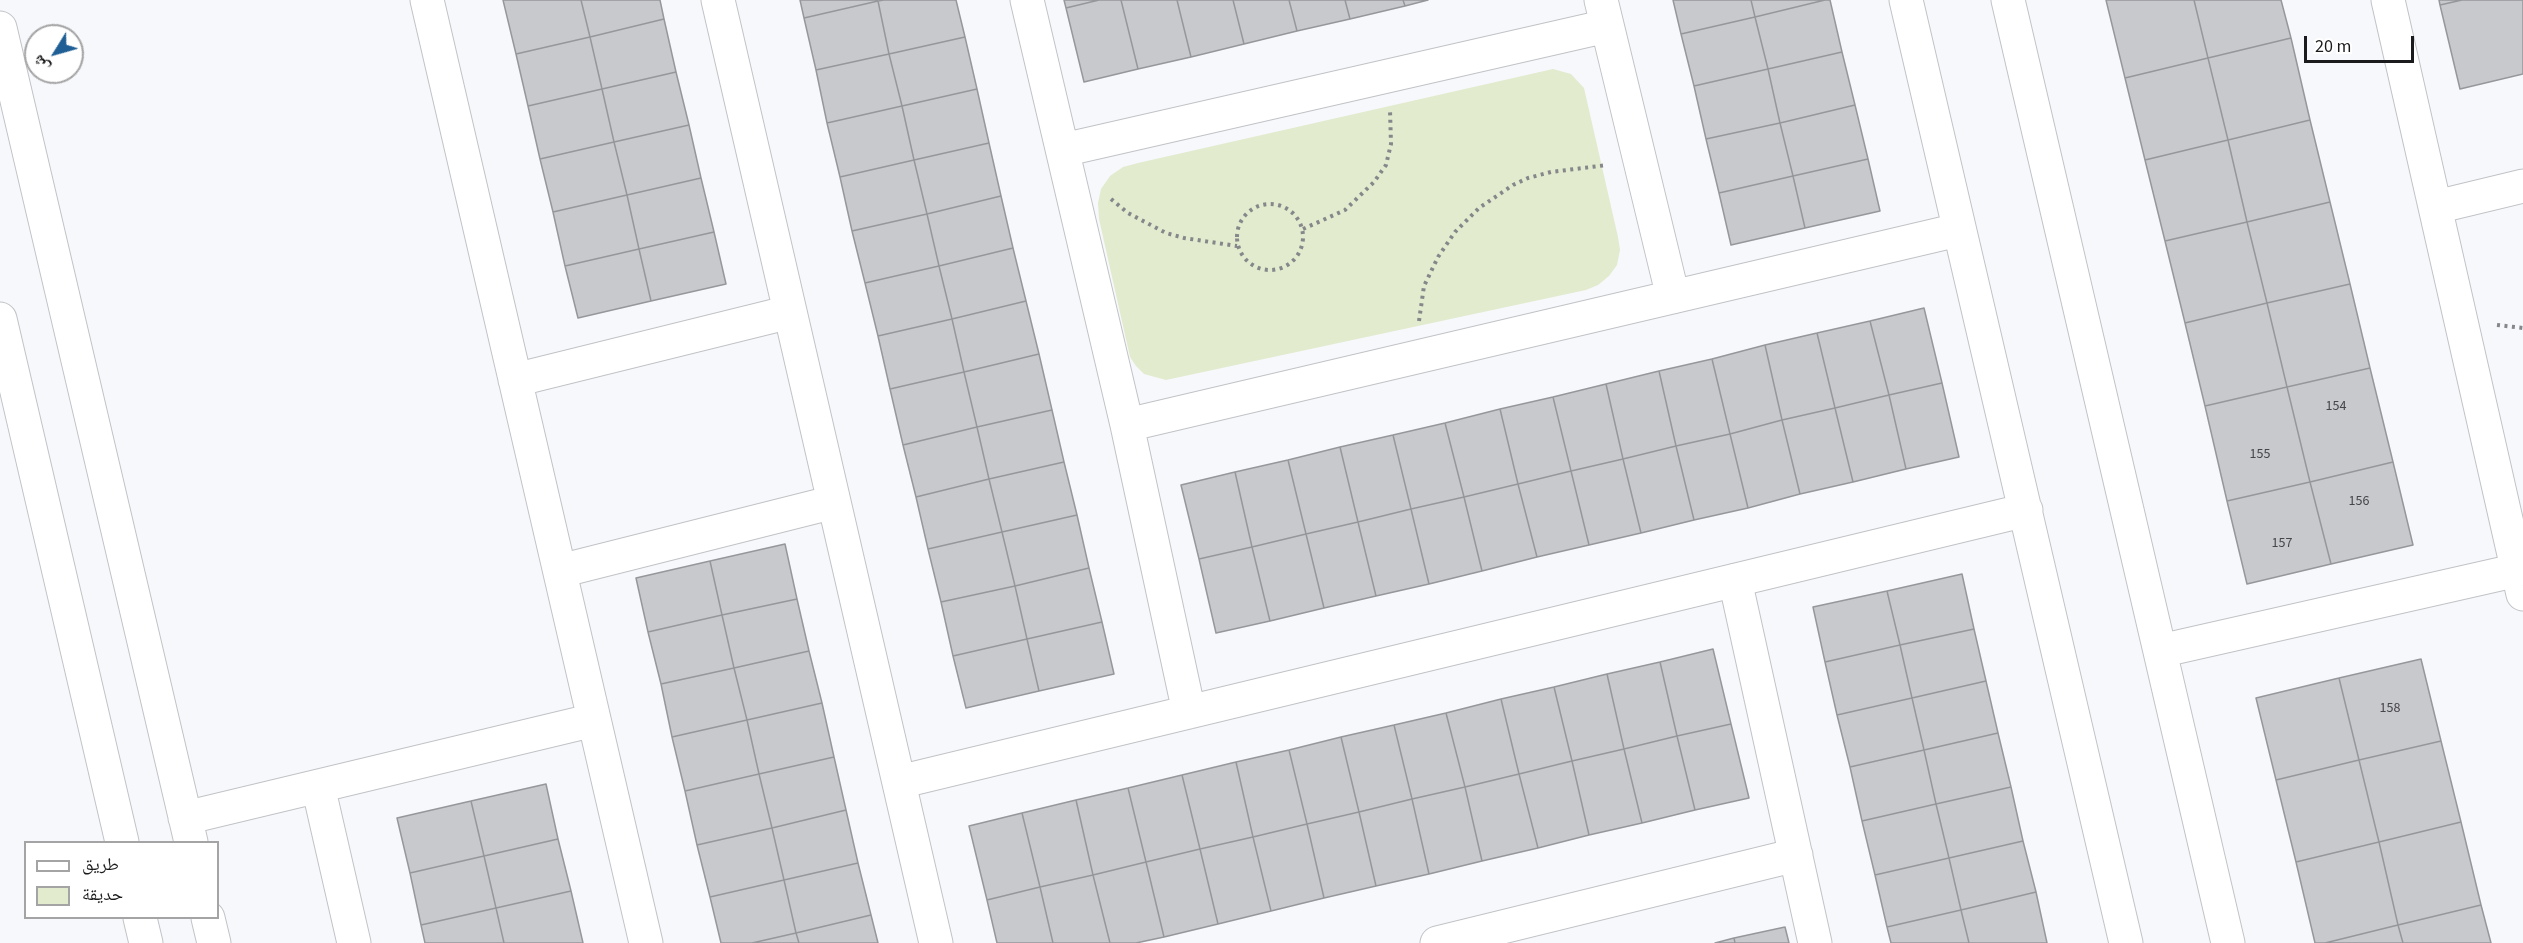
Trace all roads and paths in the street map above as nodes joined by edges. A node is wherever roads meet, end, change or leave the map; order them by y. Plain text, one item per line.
1 (427, 0) edge
2 (718, 0) edge
3 (1027, 0) edge
4 (1906, 0) edge
5 (2008, 0) edge
6 (2388, 0) edge
7 (1604, 13) edge
8 (0, 28) edge
9 (1385, 76) junction
10 (1063, 150) junction
11 (1640, 161) junction
12 (2523, 186) edge
13 (1106, 193) dead end
14 (2436, 207) junction
15 (1303, 229) junction
16 (1958, 230) junction
17 (1237, 246) junction
18 (1673, 297) junction
19 (790, 312) junction
20 (0, 319) edge
21 (1422, 356) junction
22 (515, 380) junction
23 (1127, 424) junction
24 (834, 502) junction
25 (2026, 510) junction
26 (560, 571) junction
27 (1735, 580) junction
28 (2520, 582) edge
29 (2160, 651) junction
30 (1189, 712) junction
31 (594, 720) junction
32 (899, 782) junction
33 (318, 786) junction
34 (188, 830) edge
35 (122, 841) edge
36 (1796, 855) junction
37 (140, 919) edge
38 (208, 919) edge
39 (146, 943) edge
40 (214, 943) edge
41 (354, 943) edge
42 (646, 943) edge
43 (936, 943) edge
44 (1437, 943) edge
45 (1815, 943) edge
46 (2126, 943) edge
47 (2228, 943) edge

1 - 22 street
2 - 19 street
3 - 10 street
4 - 16 street
5 - 29 street
6 - 14 street
7 - 9 street
7 - 11 street
8 - 34 street
9 - 10 street
9 - 15 path
10 - 23 street
11 - 18 street
11 - 21 path
12 - 14 street
13 - 17 path
14 - 28 street
15 - 17 path
15 - 17 path
16 - 18 street
16 - 25 street
18 - 21 street
19 - 22 street
19 - 24 street
20 - 35 street
21 - 23 street
22 - 26 street
23 - 30 street
24 - 26 street
24 - 32 street
25 - 27 street
25 - 46 street
26 - 31 street
27 - 30 street
27 - 36 street
28 - 29 street
29 - 47 street
30 - 32 street
31 - 33 street
31 - 42 street
32 - 43 street
33 - 34 street
33 - 41 street
36 - 44 street
36 - 45 street
37 - 39 street
38 - 40 street

